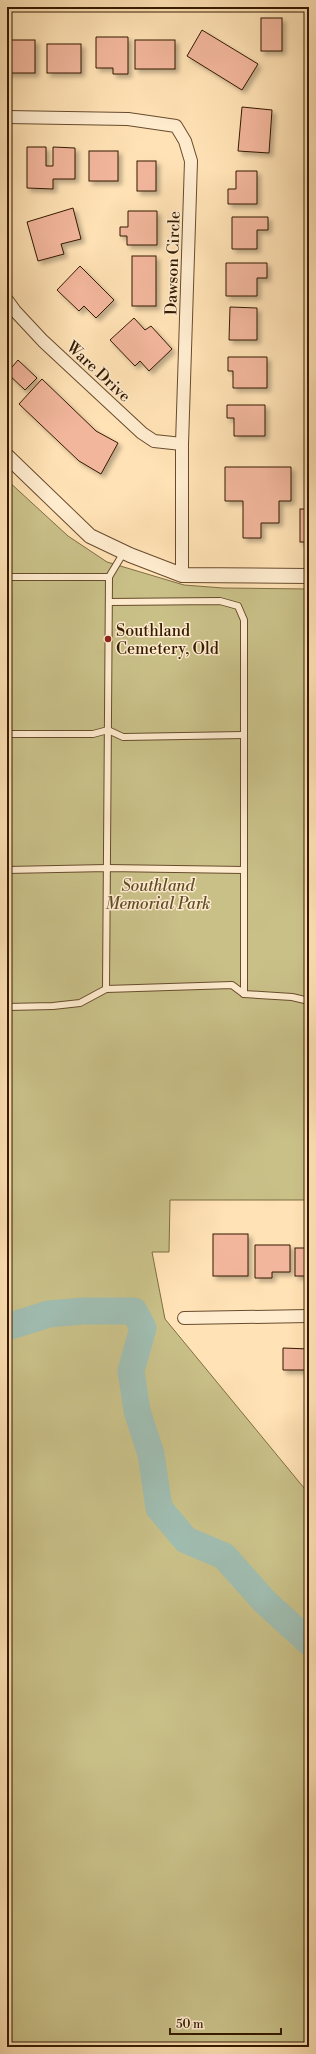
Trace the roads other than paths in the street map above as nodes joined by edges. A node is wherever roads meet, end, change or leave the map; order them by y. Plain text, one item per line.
1 (7, 117) edge
2 (7, 300) edge
3 (182, 444) junction
4 (7, 456) edge
5 (124, 552) junction
6 (182, 575) junction
7 (309, 576) edge
8 (7, 577) edge
9 (109, 577) junction
10 (109, 602) junction
11 (108, 730) junction
12 (7, 734) edge
13 (244, 735) junction
14 (107, 868) junction
15 (7, 870) edge
16 (244, 870) junction
17 (106, 989) junction
18 (244, 994) junction
19 (309, 1001) edge
20 (7, 1007) edge
21 (309, 1316) edge
22 (184, 1318) dead end

1 - 3 street, Dawson Circle
2 - 3 street, Ware Drive
3 - 6 street, Dawson Circle
4 - 5 street
5 - 6 street
5 - 9 lane
6 - 7 street
8 - 9 lane
9 - 10 lane
10 - 11 lane
10 - 13 lane
11 - 12 lane
11 - 13 lane
11 - 14 lane
13 - 16 lane
14 - 15 lane
14 - 16 lane
14 - 17 lane
16 - 18 lane
17 - 18 lane
17 - 20 lane
18 - 19 lane
21 - 22 street

